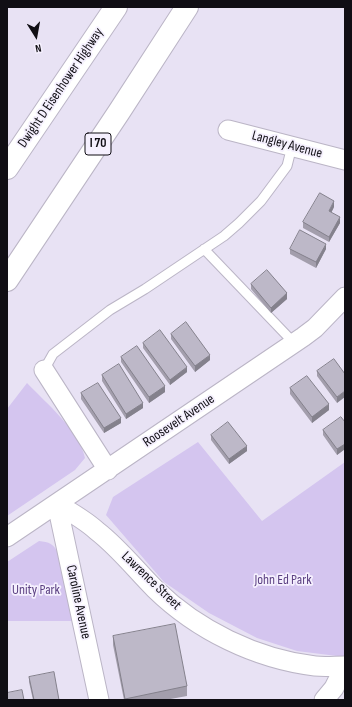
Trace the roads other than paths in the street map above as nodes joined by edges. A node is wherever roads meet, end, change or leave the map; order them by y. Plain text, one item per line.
1 (116, 7) edge
2 (187, 7) edge
3 (228, 130) dead end
4 (292, 146) junction
5 (345, 160) edge
6 (7, 168) edge
7 (204, 249) junction
8 (7, 280) edge
9 (345, 297) edge
10 (294, 343) junction
11 (44, 370) joint
12 (108, 470) junction
13 (57, 504) junction
14 (7, 537) edge
15 (345, 666) edge
16 (99, 700) edge
17 (324, 700) edge

1 - 6 highway, Dwight D Eisenhower Highway
2 - 8 highway, I 70
3 - 4 street, Langley Avenue
4 - 5 street, Langley Avenue
4 - 7 lane
7 - 10 lane
7 - 11 lane
9 - 10 street, Roosevelt Avenue
10 - 12 street, Roosevelt Avenue
11 - 12 street
12 - 13 street, Roosevelt Avenue
13 - 14 street, Roosevelt Avenue
13 - 15 street, Lawrence Street
13 - 16 street, Caroline Avenue
15 - 17 street

